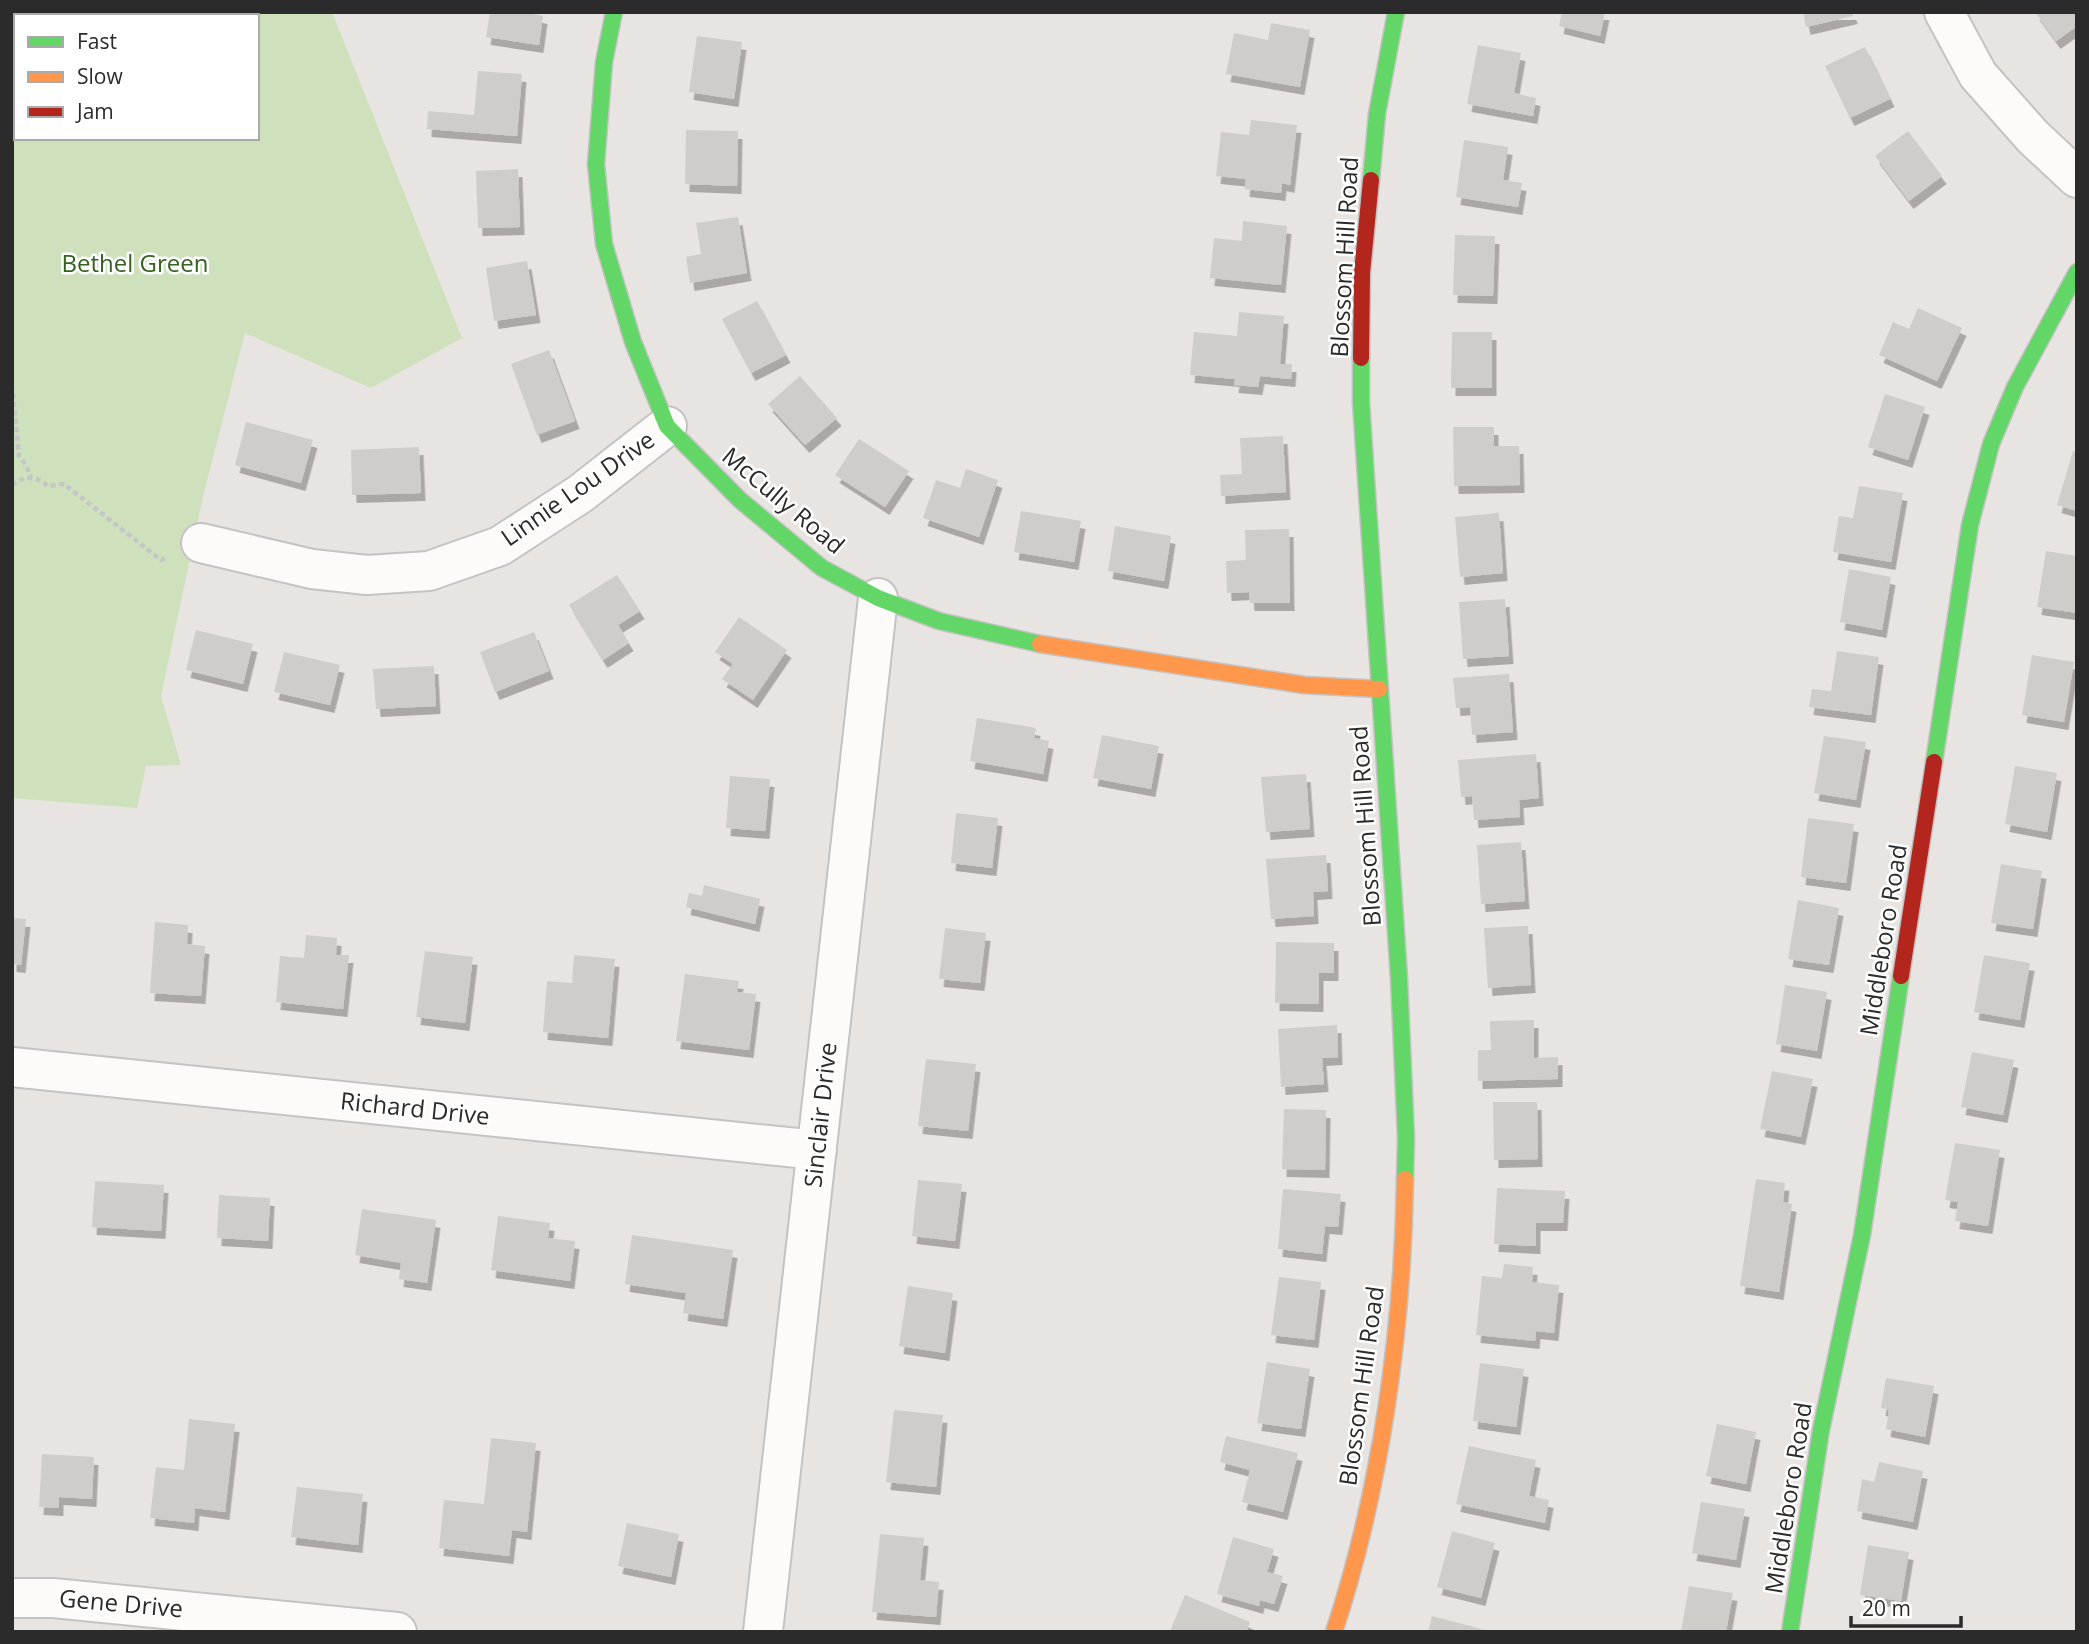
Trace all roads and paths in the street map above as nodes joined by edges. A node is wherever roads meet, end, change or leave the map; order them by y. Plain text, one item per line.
1 (614, 12) edge
2 (1396, 12) edge
3 (1944, 12) edge
4 (2077, 178) edge
5 (2077, 272) edge
6 (12, 385) edge
7 (667, 426) junction
8 (31, 478) junction
9 (58, 479) dead end
10 (64, 484) junction
11 (12, 485) edge
12 (201, 543) joint
13 (878, 597) junction
14 (1379, 689) junction
15 (12, 1067) edge
16 (817, 1150) junction
17 (12, 1598) edge
18 (397, 1632) edge
19 (763, 1632) edge
20 (1334, 1632) edge
21 (1790, 1632) edge

1 - 7 street, McCully Road
2 - 14 street, Blossom Hill Road
3 - 4 street
5 - 21 street, Middleboro Road
6 - 8 path
7 - 12 street, Linnie Lou Drive
7 - 13 street, McCully Road
8 - 10 path
8 - 11 path
9 - 10 path
10 - 12 path
13 - 14 street, McCully Road
13 - 16 street, Sinclair Drive
14 - 20 street, Blossom Hill Road
15 - 16 street, Richard Drive
16 - 19 street, Sinclair Drive
17 - 18 street, Gene Drive

